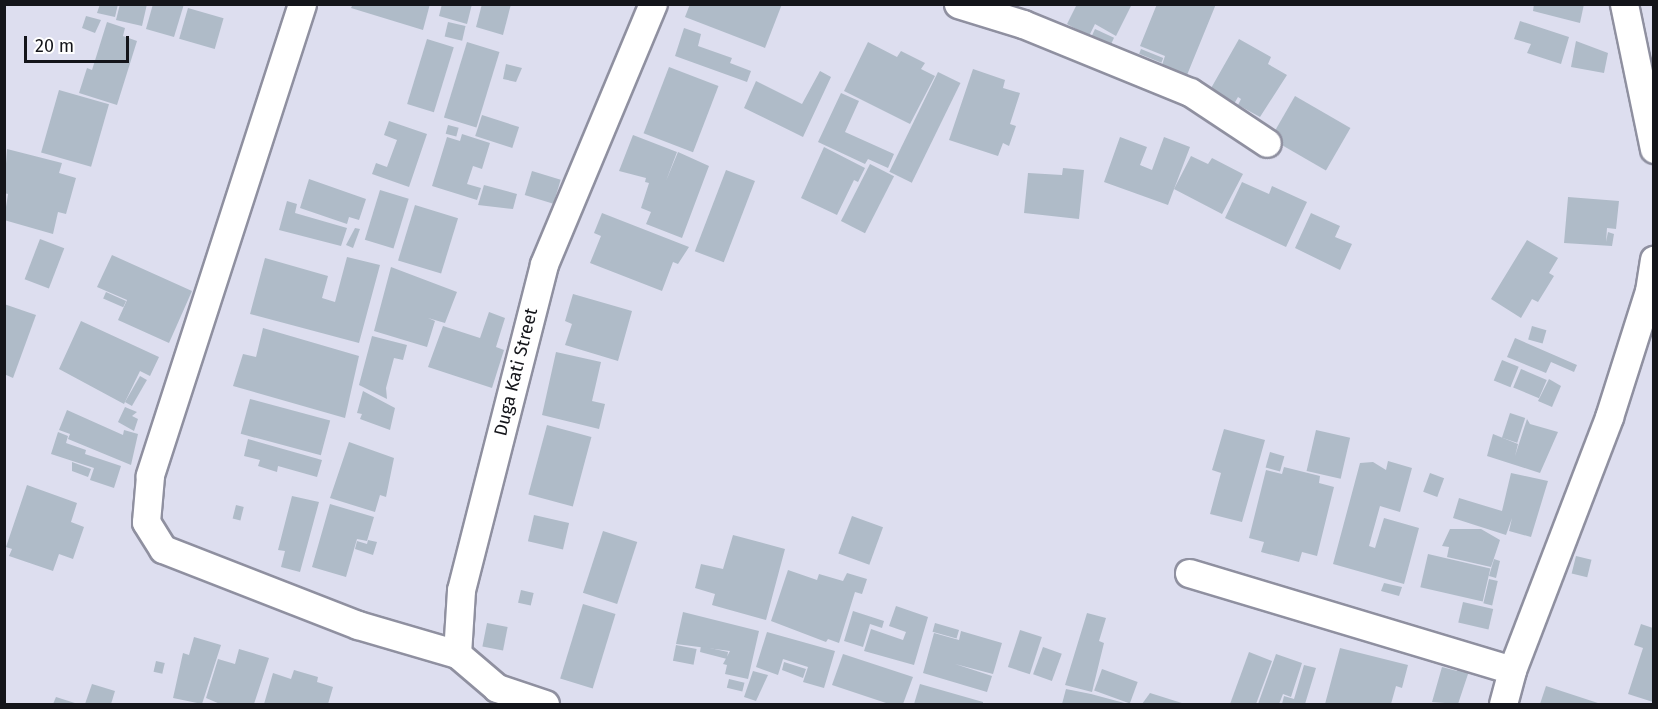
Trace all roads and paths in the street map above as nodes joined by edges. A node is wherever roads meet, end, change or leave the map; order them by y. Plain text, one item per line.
1 (302, 4) edge
2 (653, 4) edge
3 (958, 4) edge
4 (1624, 4) edge
5 (1267, 143) dead end
6 (1653, 149) edge
7 (1653, 259) edge
8 (1189, 573) dead end
9 (457, 654) junction
10 (1512, 670) junction
11 (545, 705) edge
12 (1503, 705) edge

1 - 9 street
2 - 9 street, Duga Kati Street
3 - 5 street
4 - 6 street
7 - 10 street
8 - 10 street
9 - 11 street
10 - 12 street

